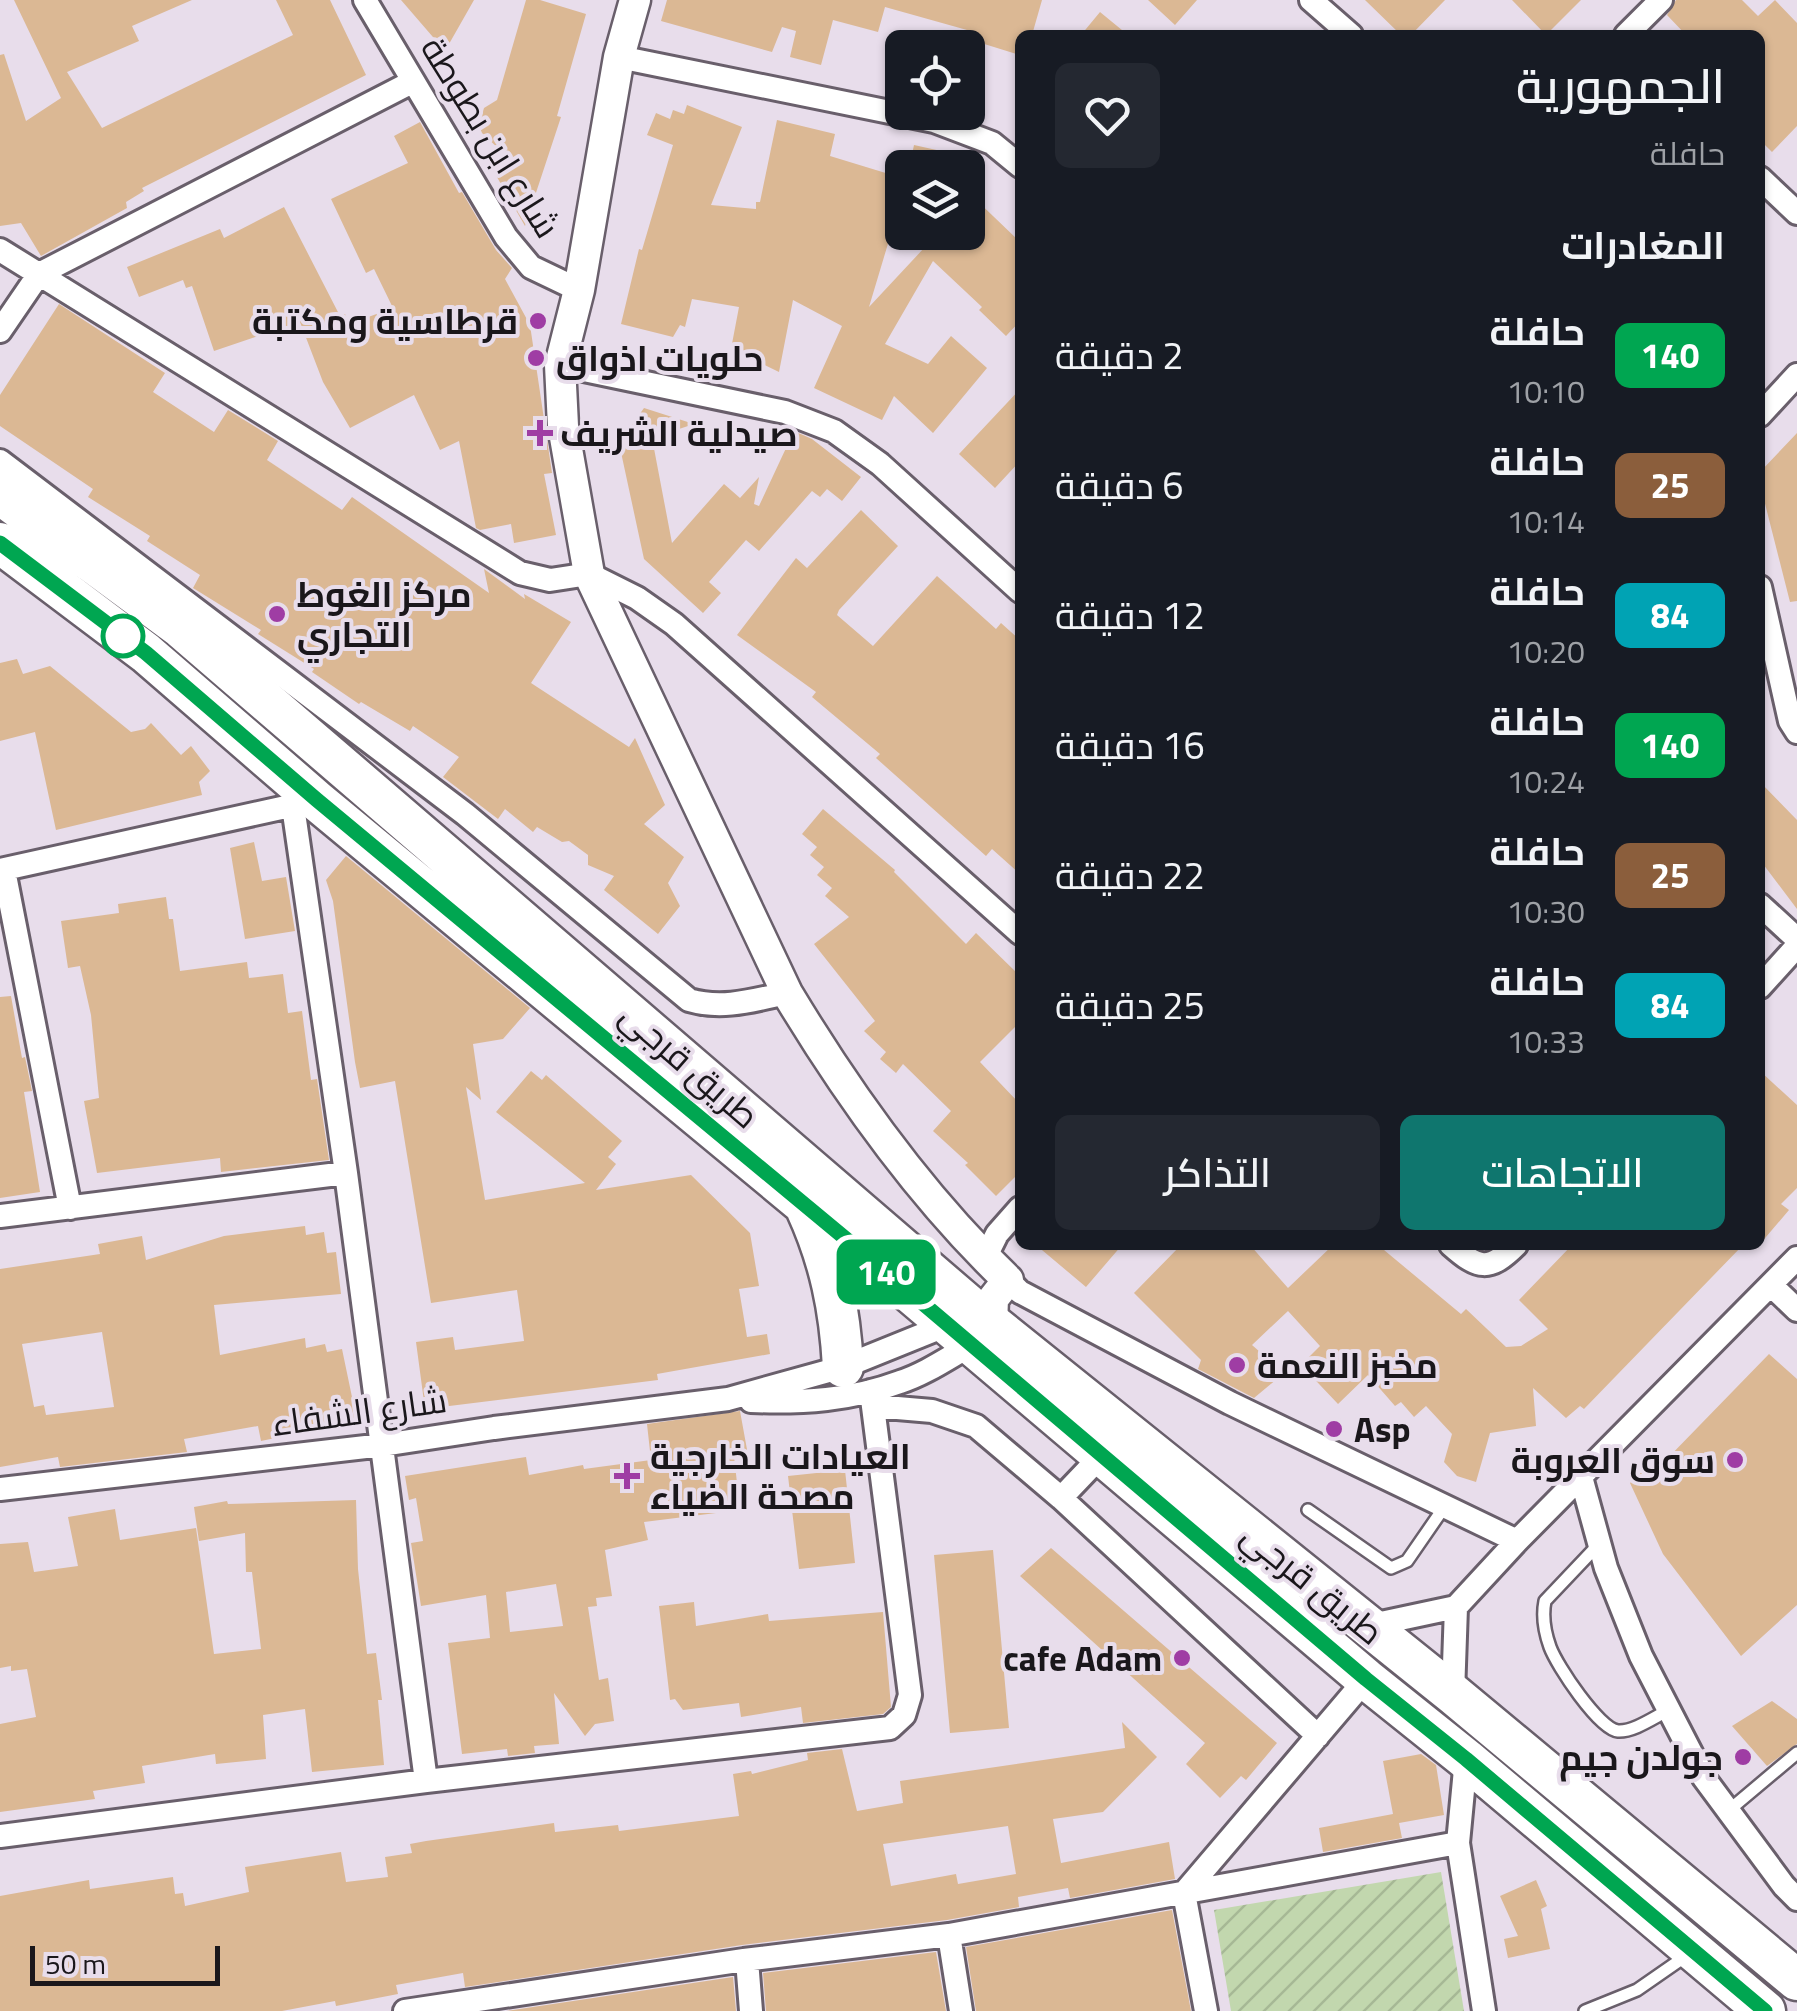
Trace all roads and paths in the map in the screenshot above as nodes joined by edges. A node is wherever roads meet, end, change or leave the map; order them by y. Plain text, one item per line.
1 (364, 0) edge
2 (635, 0) edge
3 (1312, 0) edge
4 (1661, 0) edge
5 (1345, 30) edge
6 (1631, 30) edge
7 (620, 57) junction
8 (412, 82) junction
9 (1015, 162) edge
10 (1765, 183) edge
11 (1797, 213) edge
12 (0, 250) edge
13 (38, 274) junction
14 (579, 290) junction
15 (0, 331) edge
16 (560, 365) junction
17 (1797, 375) edge
18 (1765, 410) edge
19 (0, 461) edge
20 (0, 494) edge
21 (0, 543) edge
22 (589, 574) junction
23 (1015, 586) edge
24 (1765, 608) edge
25 (1797, 732) edge
26 (305, 803) junction
27 (2, 870) edge
28 (1765, 910) edge
29 (1015, 929) edge
30 (1797, 942) edge
31 (1765, 981) edge
32 (787, 993) junction
33 (346, 1172) junction
34 (804, 1204) junction
35 (70, 1208) junction
36 (1015, 1214) edge
37 (0, 1216) edge
38 (1457, 1250) edge
39 (1511, 1250) edge
40 (985, 1258) junction
41 (1797, 1258) edge
42 (1772, 1286) junction
43 (1797, 1310) edge
44 (980, 1313) junction
45 (863, 1388) junction
46 (728, 1399) junction
47 (382, 1445) junction
48 (1101, 1456) junction
49 (1581, 1477) junction
50 (0, 1489) edge
51 (1061, 1498) junction
52 (1446, 1506) junction
53 (1308, 1510) dead end
54 (1517, 1541) junction
55 (1599, 1544) junction
56 (1456, 1608) junction
57 (1367, 1626) junction
58 (1366, 1679) junction
59 (1453, 1694) junction
60 (1669, 1710) junction
61 (1318, 1736) junction
62 (1797, 1753) edge
63 (1466, 1759) junction
64 (426, 1781) junction
65 (1728, 1811) junction
66 (0, 1836) edge
67 (1458, 1844) junction
68 (1184, 1893) junction
69 (1797, 1899) edge
70 (949, 1935) junction
71 (1694, 1951) junction
72 (747, 1960) junction
73 (1797, 1980) edge
74 (537, 2000) edge
75 (405, 2011) edge
76 (751, 2011) edge
77 (961, 2011) edge
78 (1206, 2011) edge
79 (1484, 2011) edge
80 (1585, 2011) edge
81 (1765, 2011) edge

1 - 8 street, شارع ابن بطوطة
2 - 7 main road
3 - 5 street
4 - 6 street
7 - 9 street
7 - 14 main road
8 - 13 street
8 - 14 street, شارع ابن بطوطة
10 - 11 street
12 - 13 street
13 - 15 street
13 - 22 street
14 - 16 main road
16 - 22 main road
16 - 23 street
17 - 18 street
19 - 32 street
20 - 44 highway, طريق قرجي
21 - 26 highway, طريق قرجي
22 - 29 street
22 - 32 main road
24 - 25 street
26 - 27 street
26 - 33 street
26 - 34 highway, طريق قرجي
27 - 35 street
28 - 30 street
30 - 31 street
32 - 40 main road
33 - 35 street
33 - 47 street
34 - 44 highway, طريق قرجي
34 - 45 highway
35 - 37 street
36 - 40 street
38 - 39 street
40 - 44 main road
41 - 42 street
42 - 43 street
42 - 49 street
44 - 45 street, شارع الشفاء
44 - 45 street, شارع الشفاء
44 - 48 highway, طريق قرجي
44 - 52 street
44 - 57 highway, طريق قرجي
45 - 46 street, شارع الشفاء
45 - 46 street, شارع الشفاء
45 - 51 street
45 - 64 street
46 - 47 street, شارع الشفاء
47 - 50 street, شارع الشفاء
47 - 64 street
48 - 51 street
48 - 58 highway, طريق قرجي
49 - 54 street
49 - 55 street
51 - 61 street
52 - 53 lane
52 - 54 street
54 - 56 street
55 - 60 street
55 - 60 lane
56 - 57 street
56 - 59 street
57 - 59 highway, طريق قرجي
58 - 61 street
58 - 63 highway, طريق قرجي
59 - 73 highway, طريق قرجي
60 - 65 street
61 - 68 street
62 - 65 lane
63 - 67 street
63 - 71 highway, طريق قرجي
64 - 66 street
65 - 69 street
67 - 68 street
67 - 79 street
68 - 70 street
68 - 78 street
70 - 72 street
70 - 77 street
71 - 80 lane
71 - 81 highway, طريق قرجي
72 - 74 street
72 - 76 street
74 - 75 street

